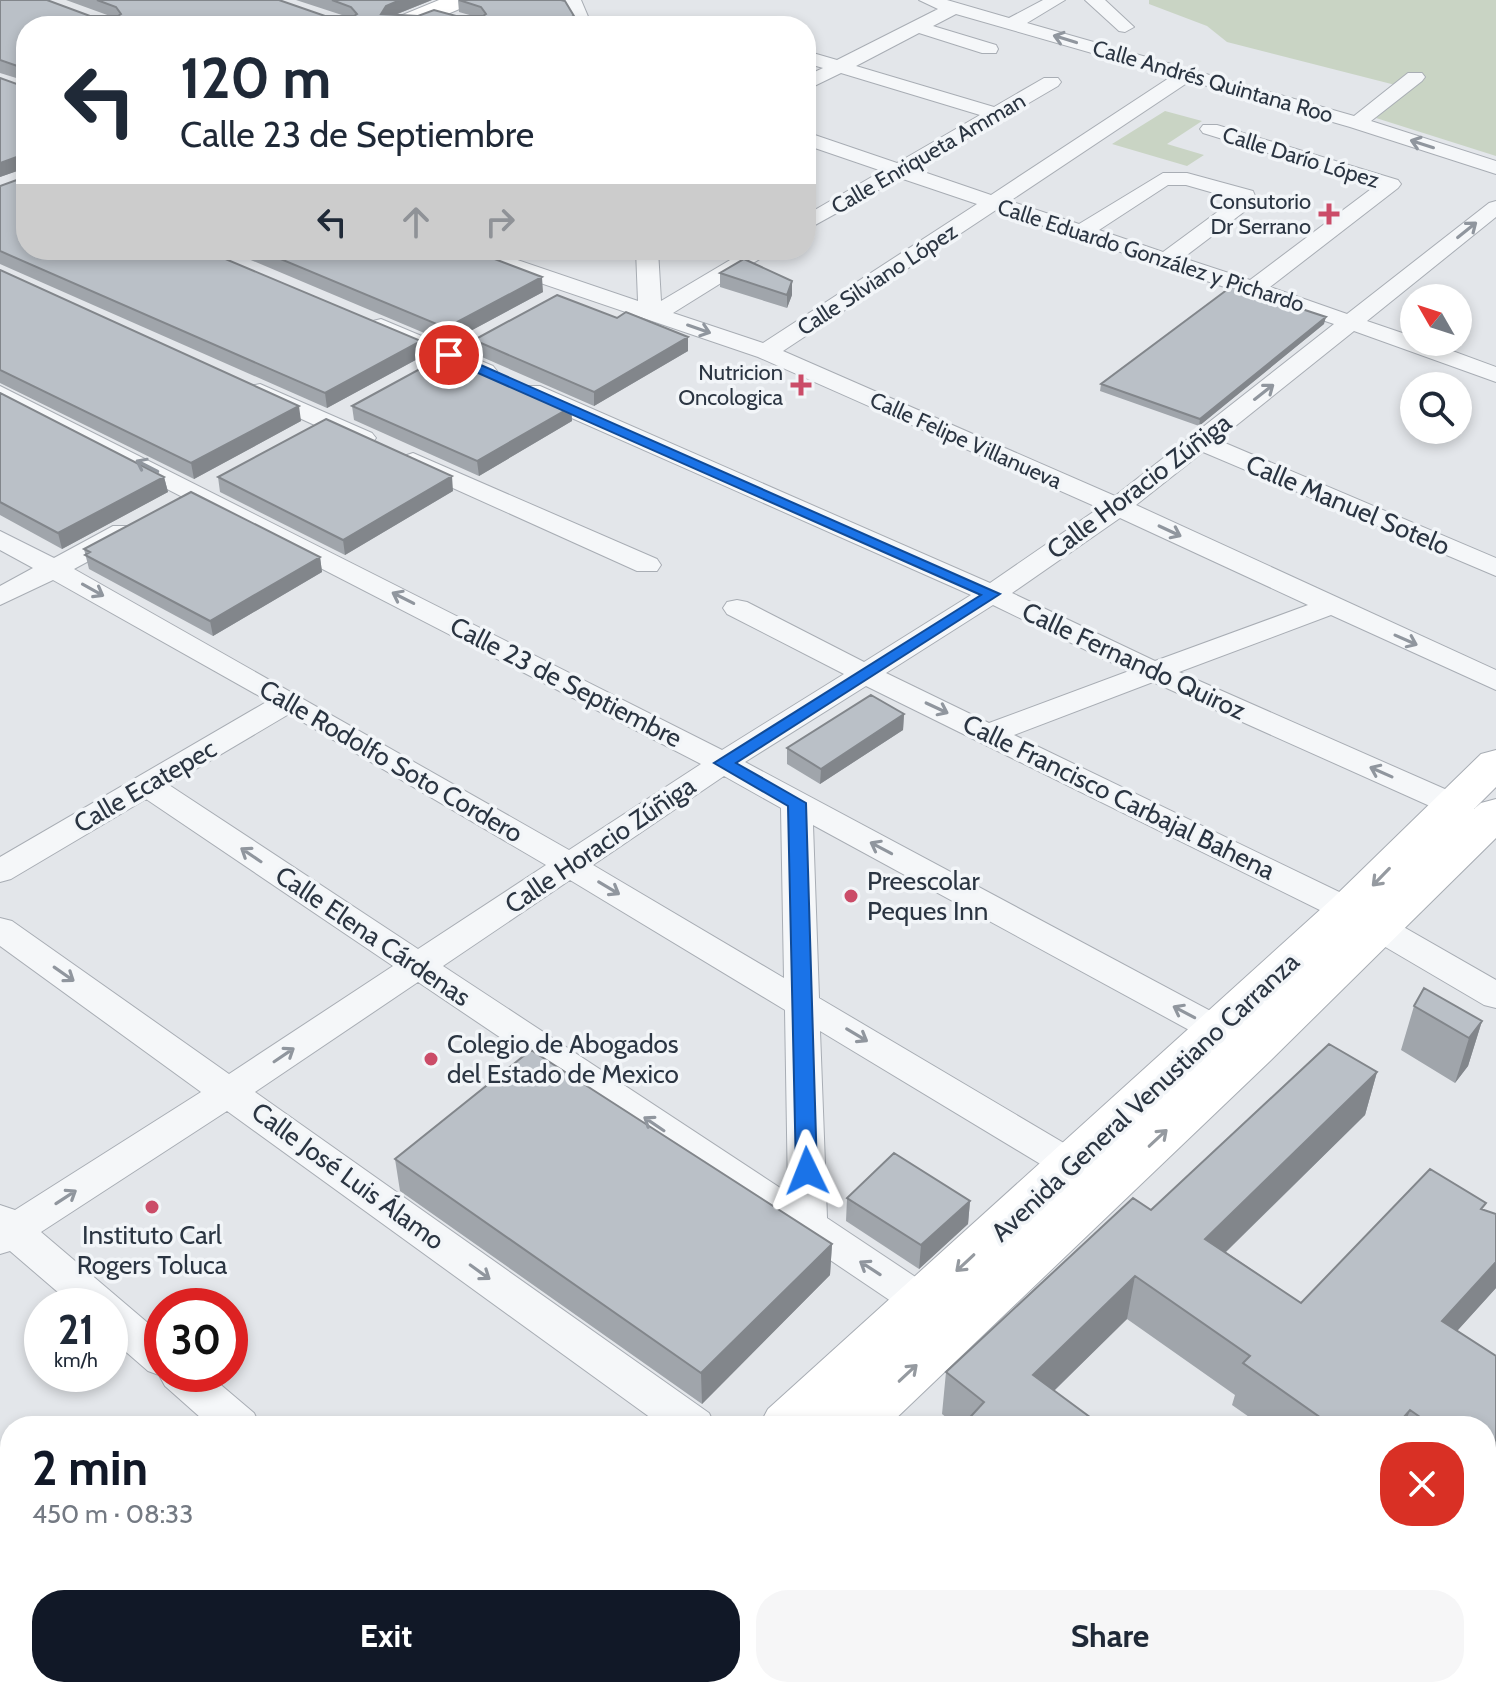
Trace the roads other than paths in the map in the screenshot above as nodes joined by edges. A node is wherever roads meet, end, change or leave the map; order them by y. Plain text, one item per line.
1 (928, 0) edge
2 (1056, 0) edge
3 (1094, 0) edge
4 (448, 7) edge
5 (955, 7) junction
6 (424, 16) edge
7 (1013, 23) junction
8 (919, 27) junction
9 (1125, 27) dead end
10 (989, 49) dead end
11 (816, 60) edge
12 (840, 67) junction
13 (1188, 74) junction
14 (1415, 77) dead end
15 (816, 79) edge
16 (1051, 82) dead end
17 (995, 113) junction
18 (1357, 123) junction
19 (1210, 129) dead end
20 (816, 142) edge
21 (1496, 168) edge
22 (897, 171) junction
23 (992, 204) junction
24 (1496, 207) edge
25 (816, 218) edge
26 (1080, 233) junction
27 (495, 260) edge
28 (648, 260) edge
29 (745, 260) edge
30 (1166, 260) junction
31 (575, 287) junction
32 (1253, 289) junction
33 (547, 302) edge
34 (652, 313) junction
35 (361, 318) edge
36 (1353, 321) junction
37 (477, 340) edge
38 (766, 352) junction
39 (449, 355) junction
40 (421, 370) edge
41 (1496, 375) edge
42 (240, 383) edge
43 (0, 393) edge
44 (353, 407) edge
45 (325, 422) junction
46 (299, 435) edge
47 (1201, 442) junction
48 (1118, 507) junction
49 (145, 519) edge
50 (0, 539) edge
51 (647, 565) dead end
52 (54, 568) junction
53 (1496, 568) edge
54 (992, 594) junction
55 (0, 597) edge
56 (1330, 606) junction
57 (737, 608) dead end
58 (1152, 671) junction
59 (867, 675) junction
60 (1496, 681) edge
61 (289, 701) junction
62 (990, 733) junction
63 (723, 763) junction
64 (1496, 763) edge
65 (147, 785) junction
66 (797, 803) junction
67 (1483, 816) edge
68 (570, 865) junction
69 (0, 871) edge
70 (1364, 919) junction
71 (0, 929) edge
72 (418, 966) junction
73 (1496, 996) edge
74 (802, 1002) junction
75 (1235, 1039) junction
76 (230, 1091) junction
77 (1089, 1176) junction
78 (808, 1227) junction
79 (4, 1229) edge
80 (78, 1288) edge
81 (941, 1314) junction
82 (128, 1330) edge
83 (144, 1343) edge
84 (200, 1392) edge
85 (227, 1416) edge
86 (680, 1416) edge
87 (802, 1416) edge
88 (858, 1416) edge

1 - 5 street, Calle Andrés Quintana Roo
2 - 7 street
3 - 9 street
4 - 6 main road
5 - 7 street, Calle Andrés Quintana Roo
5 - 8 street
13 -> 7 street, Calle Andrés Quintana Roo
8 - 10 street
8 - 12 street
11 - 12 street
12 - 15 street
12 - 17 street
13 - 18 street, Calle Andrés Quintana Roo
13 - 23 street, Calle Silviano López
14 - 18 street
16 - 17 street, Calle Enriqueta Amman
17 - 22 street, Calle Enriqueta Amman
21 -> 18 street, Calle Andrés Quintana Roo
19 - 32 street, Calle Darío López
20 - 22 street, Calle Eduardo González y Pichardo
22 - 23 street, Calle Eduardo González y Pichardo
22 - 25 street, Calle Enriqueta Amman
23 - 26 street, Calle Eduardo González y Pichardo
23 - 38 street, Calle Silviano López
36 -> 24 street, Calle Horacio Zúñiga
26 - 30 street, Calle Eduardo González y Pichardo
26 - 30 street
27 - 31 street, Calle Felipe Villanueva
28 - 34 street
29 - 34 street
30 - 32 street, Calle Eduardo González y Pichardo
31 - 33 street
31 - 34 street, Calle Felipe Villanueva
32 - 36 street, Calle Eduardo González y Pichardo
34 -> 38 street, Calle Felipe Villanueva
35 - 39 street, Calle Fernando Quiroz
36 - 41 street, Calle Eduardo González y Pichardo
47 -> 36 street, Calle Horacio Zúñiga
37 - 39 street
38 - 48 street, Calle Felipe Villanueva
39 - 40 street
39 - 54 street, Calle Fernando Quiroz
42 - 45 street
63 -> 43 street, Calle 23 de Septiembre
44 - 45 street
45 - 46 street
45 - 51 street
47 - 48 street, Calle Horacio Zúñiga
47 - 53 street, Calle Manuel Sotelo
48 - 54 street, Calle Horacio Zúñiga
48 -> 56 street, Calle Felipe Villanueva
49 - 52 street
50 - 52 street, Calle Rodolfo Soto Cordero
52 - 55 street
52 -> 61 street, Calle Rodolfo Soto Cordero
54 - 58 street, Calle Fernando Quiroz
54 - 59 street, Calle Horacio Zúñiga
56 - 58 street
56 -> 60 street, Calle Felipe Villanueva
57 - 59 street, Calle Francisco Carbajal Bahena
58 - 62 street
67 -> 58 street, Calle Fernando Quiroz
59 -> 62 street, Calle Francisco Carbajal Bahena
59 - 63 street, Calle Horacio Zúñiga
61 - 65 street, Calle Ecatepec
61 - 68 street, Calle Rodolfo Soto Cordero
62 - 70 street, Calle Francisco Carbajal Bahena
63 - 66 street, Calle 23 de Septiembre
63 - 68 street, Calle Horacio Zúñiga
64 - 67 main road, Avenida General Venustiano Carranza
65 - 69 street, Calle Ecatepec
72 -> 65 street, Calle Elena Cárdenas
66 - 74 street
75 -> 66 street, Calle 23 de Septiembre
67 - 70 main road, Avenida General Venustiano Carranza
68 - 72 street, Calle Horacio Zúñiga
68 -> 74 street, Calle Rodolfo Soto Cordero
70 - 73 street, Calle Francisco Carbajal Bahena
70 - 75 main road, Avenida General Venustiano Carranza
71 -> 76 street, Calle José Luis Álamo
76 -> 72 street, Calle Horacio Zúñiga
78 -> 72 street, Calle Elena Cárdenas
74 -> 77 street, Calle Rodolfo Soto Cordero
74 - 78 street
75 - 77 main road, Avenida General Venustiano Carranza
79 -> 76 street, Calle Horacio Zúñiga
76 -> 86 street, Calle José Luis Álamo
77 - 81 main road, Avenida General Venustiano Carranza
81 -> 78 street, Calle Elena Cárdenas
79 - 80 street
81 - 87 main road, Avenida General Venustiano Carranza
88 -> 81 main road, Avenida General Venustiano Carranza
82 - 83 street
84 - 85 street

